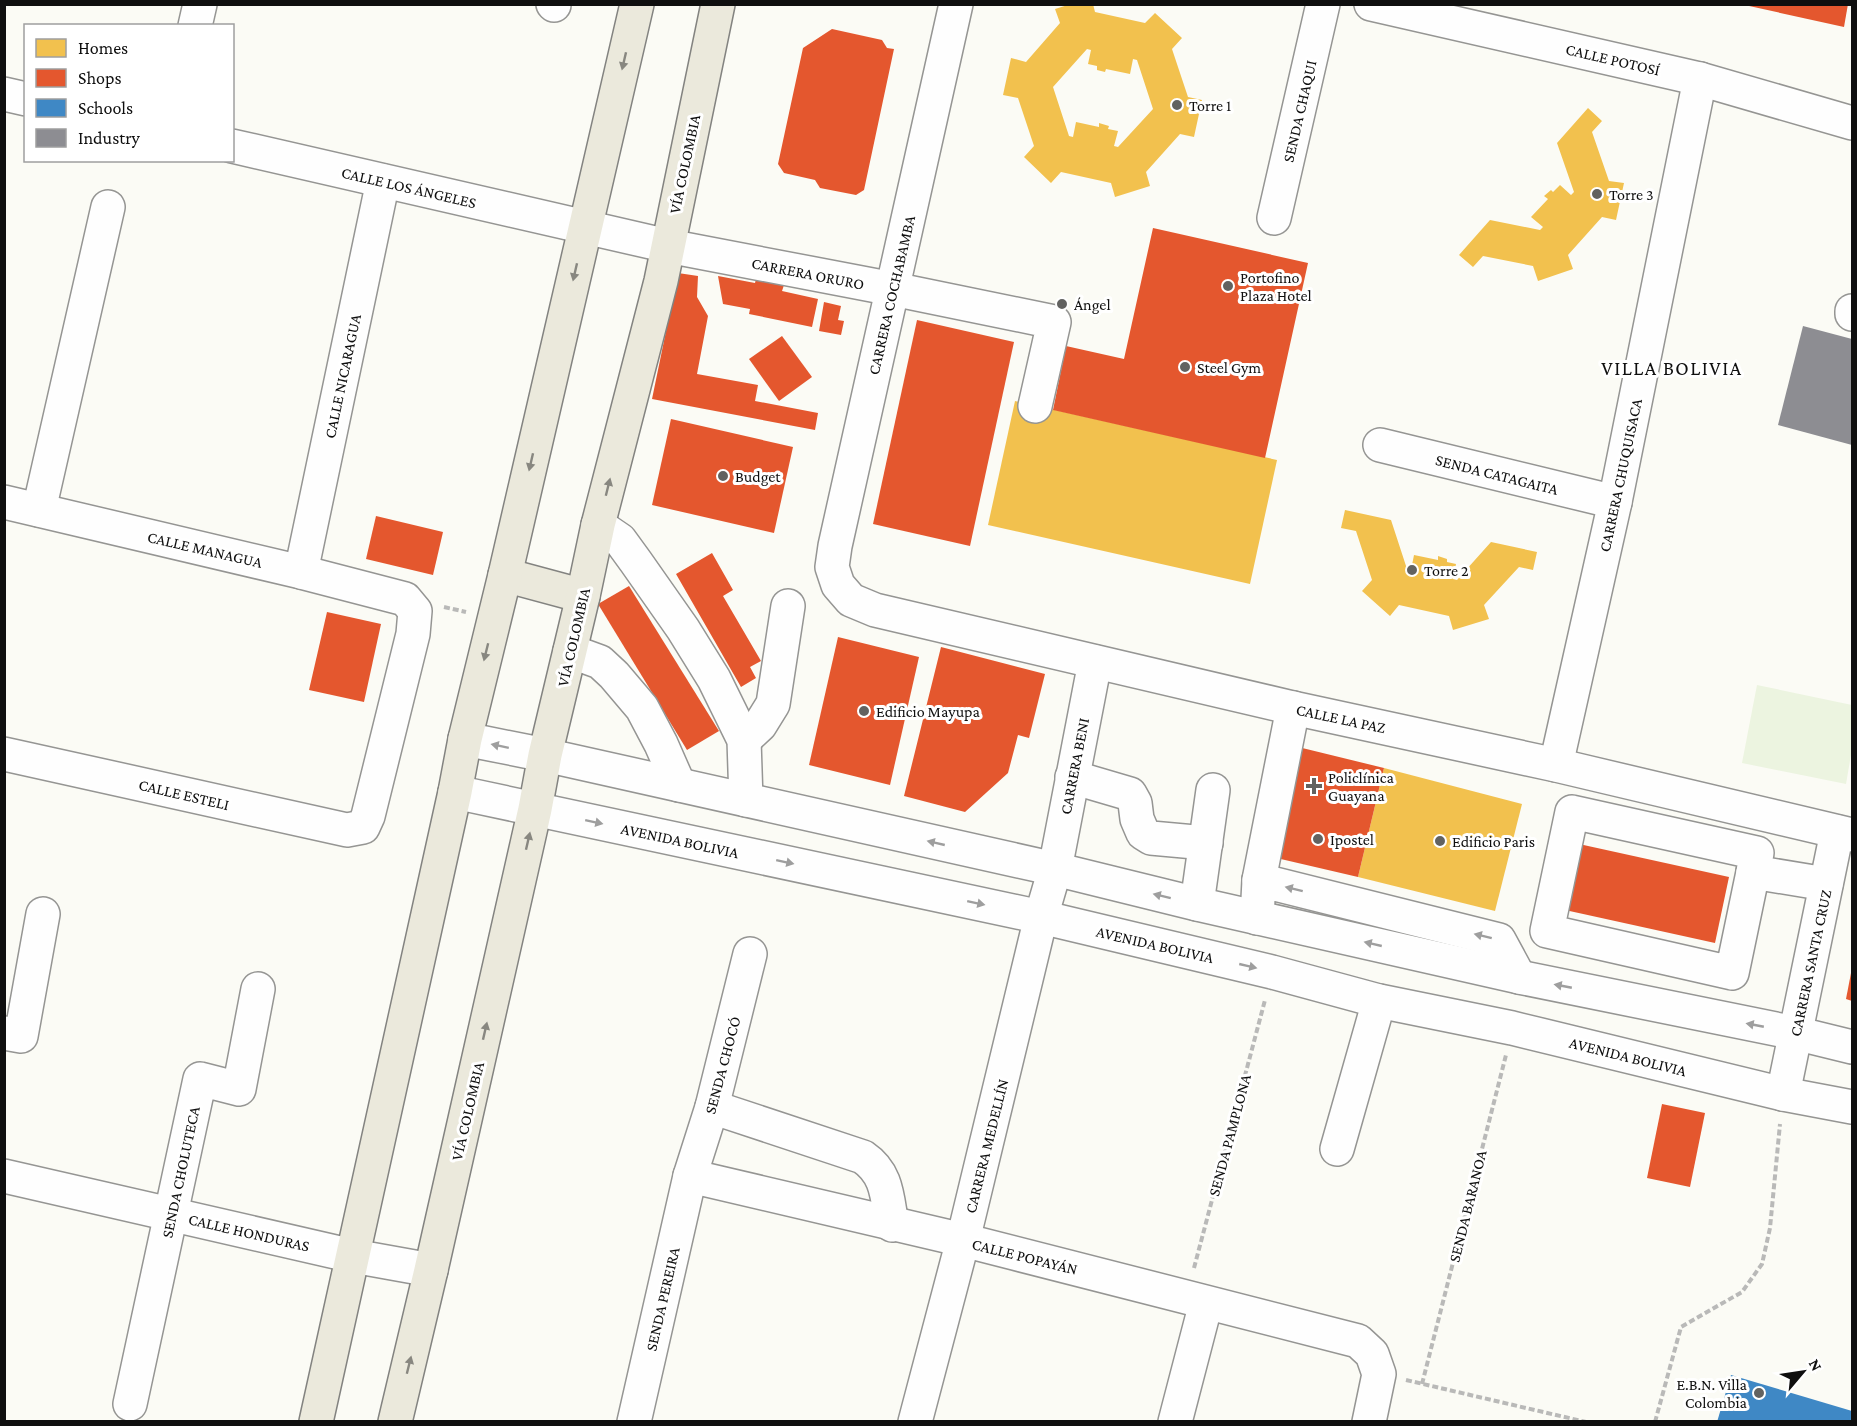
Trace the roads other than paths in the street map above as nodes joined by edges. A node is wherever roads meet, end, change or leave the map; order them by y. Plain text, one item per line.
1 (200, 4) edge
2 (637, 4) edge
3 (718, 4) edge
4 (956, 4) edge
5 (1323, 4) edge
6 (1371, 4) edge
7 (195, 24) edge
8 (1700, 79) junction
9 (4, 94) edge
10 (24, 99) edge
11 (1852, 123) edge
12 (234, 146) edge
13 (383, 181) junction
14 (108, 207) dead end
15 (1274, 218) dead end
16 (585, 228) junction
17 (668, 246) junction
18 (893, 289) junction
19 (1035, 406) dead end
20 (1380, 445) dead end
21 (4, 502) edge
22 (1615, 502) junction
23 (39, 510) junction
24 (598, 525) junction
25 (301, 572) junction
26 (505, 575) junction
27 (838, 585) joint
28 (583, 596) junction
29 (788, 606) dead end
30 (570, 651) junction
31 (1095, 662) junction
32 (1293, 708) junction
33 (465, 739) junction
34 (744, 740) junction
35 (4, 754) edge
36 (545, 755) junction
37 (1556, 765) junction
38 (1072, 777) junction
39 (679, 785) junction
40 (1214, 790) dead end
41 (455, 792) junction
42 (746, 800) junction
43 (535, 809) junction
44 (363, 827) joint
45 (1845, 834) edge
46 (1206, 843) junction
47 (1055, 869) junction
48 (1753, 872) junction
49 (1259, 880) junction
50 (1826, 884) junction
51 (1197, 904) junction
52 (43, 914) dead end
53 (1041, 917) junction
54 (1257, 918) junction
55 (750, 954) dead end
56 (1519, 977) junction
57 (258, 988) dead end
58 (1379, 1001) junction
59 (4, 1033) edge
60 (1795, 1033) junction
61 (1852, 1047) edge
62 (1783, 1094) junction
63 (712, 1107) junction
64 (1852, 1107) edge
65 (1337, 1149) dead end
66 (4, 1176) edge
67 (690, 1176) junction
68 (170, 1214) junction
69 (892, 1225) junction
70 (963, 1240) junction
71 (352, 1256) junction
72 (431, 1270) junction
73 (1196, 1300) junction
74 (130, 1404) dead end
75 (316, 1422) edge
76 (395, 1422) edge
77 (633, 1422) edge
78 (915, 1422) edge
79 (1175, 1422) edge
80 (1369, 1422) edge

1 - 7 street
2 -> 16 main road
3 - 17 main road, VÍA COLOMBIA
4 - 18 street, CARRERA COCHABAMBA
5 - 15 street, SENDA CHAQUI
6 - 8 street, CALLE POTOSÍ
8 - 11 street, CALLE POTOSÍ
8 - 22 street, CARRERA CHUQUISACA
9 - 10 street
12 - 13 street, CALLE LOS ÁNGELES
13 - 16 street, CALLE LOS ÁNGELES
13 - 25 street, CALLE NICARAGUA
14 - 23 street
16 - 17 street, CALLE LOS ÁNGELES
16 -> 26 main road
17 - 18 street, CARRERA ORURO
24 -> 17 main road, VÍA COLOMBIA
18 - 19 street, CARRERA ORURO
18 - 27 street, CARRERA COCHABAMBA
20 - 22 street, SENDA CATAGAITA
21 - 23 street, CALLE MANAGUA
22 - 37 street, CARRERA CHUQUISACA
23 - 25 street, CALLE MANAGUA
24 - 28 main road, VÍA COLOMBIA
24 - 34 street
25 - 44 street, CALLE MANAGUA
26 - 28 main road
26 -> 33 main road
27 - 31 street, CALLE LA PAZ
28 - 30 main road, VÍA COLOMBIA
29 - 34 street
30 - 36 main road, VÍA COLOMBIA
30 - 39 street
31 - 32 street, CALLE LA PAZ
31 - 38 street, CARRERA BENI
32 - 37 street, CALLE LA PAZ
32 - 49 street
36 -> 33 street
33 - 41 main road
34 - 42 street
35 - 44 street, CALLE ESTELI
36 - 39 street
36 - 43 main road, VÍA COLOMBIA
37 - 45 street, CALLE LA PAZ
38 - 46 street
38 - 47 street, CARRERA BENI
39 - 42 street
40 - 46 street
41 - 43 street, AVENIDA BOLIVIA
41 - 71 main road
47 -> 42 street
43 -> 53 street, AVENIDA BOLIVIA
72 -> 43 main road, VÍA COLOMBIA
45 - 50 street, CARRERA SANTA CRUZ
46 - 51 street
51 -> 47 street
47 - 53 street, CARRERA MEDELLÍN
48 - 48 street
48 - 50 street
49 - 54 street
56 -> 49 street
50 - 60 street, CARRERA SANTA CRUZ
51 - 54 street
52 - 59 street
53 -> 58 street, AVENIDA BOLIVIA
53 - 70 street, CARRERA MEDELLÍN
56 -> 54 street
55 - 63 street, SENDA CHOCÓ
60 -> 56 street
57 - 68 street, SENDA CHOLUTECA
58 - 62 street, AVENIDA BOLIVIA
58 - 65 street
60 - 61 street
60 - 62 street, CARRERA SANTA CRUZ
62 - 64 street, AVENIDA BOLIVIA
63 - 67 street, SENDA CHOCÓ
63 - 69 street
66 - 68 street, CALLE HONDURAS
67 - 69 street, CALLE POPAYÁN
67 - 77 street, SENDA PEREIRA
68 - 71 street, CALLE HONDURAS
68 - 74 street, SENDA CHOLUTECA
69 - 70 street, CALLE POPAYÁN
70 - 73 street, CALLE POPAYÁN
70 - 78 street, CARRERA MEDELLÍN
71 - 72 street
71 - 75 main road
76 -> 72 main road, VÍA COLOMBIA
73 - 79 street
73 - 80 street, CALLE POPAYÁN

